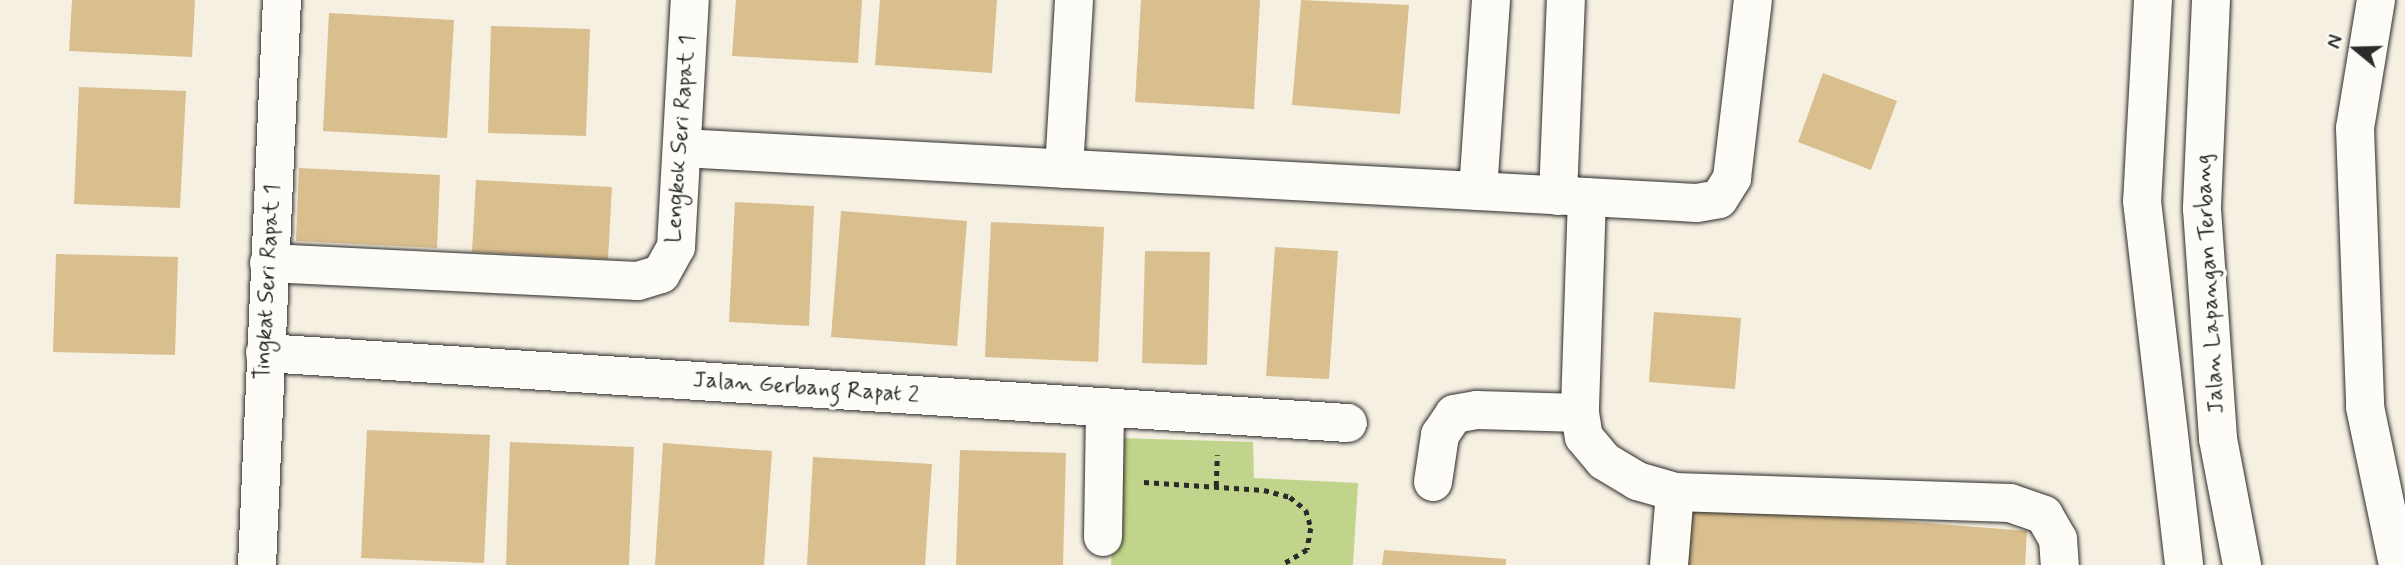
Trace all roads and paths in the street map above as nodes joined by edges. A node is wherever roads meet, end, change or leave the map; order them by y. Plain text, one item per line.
1 (282, 0) edge
2 (690, 0) edge
3 (1074, 0) edge
4 (1491, 0) edge
5 (1566, 0) edge
6 (1753, 0) edge
7 (2153, 0) edge
8 (2182, 0) edge
9 (2211, 0) edge
10 (2376, 0) edge
11 (2207, 73) junction
12 (682, 148) junction
13 (1064, 169) junction
14 (1478, 191) junction
15 (1573, 196) junction
16 (270, 263) junction
17 (265, 353) junction
18 (1105, 407) junction
19 (1580, 413) junction
20 (1348, 423) dead end
21 (1140, 482) dead end
22 (1433, 482) dead end
23 (1675, 492) junction
24 (1104, 537) dead end
25 (257, 565) edge
26 (1282, 565) edge
27 (1669, 565) edge
28 (2060, 565) edge
29 (2184, 565) edge
30 (2242, 565) edge
31 (2398, 565) edge

1 - 16 street, Tingkat Seri Rapat 1
2 - 12 street, Lengkok Seri Rapat 1
3 - 13 street
4 - 14 street
5 - 15 street
6 - 15 street
7 - 29 street
8 - 11 street
9 - 11 street, Jalan Lapangan Terbang
10 - 31 street
11 - 30 street, Jalan Lapangan Terbang
12 - 13 street
12 - 16 street, Lengkok Seri Rapat 1
13 - 14 street
14 - 15 street
15 - 19 street
16 - 17 street, Tingkat Seri Rapat 1
17 - 18 street, Jalan Gerbang Rapat 2
17 - 25 street, Tingkat Seri Rapat 1
18 - 20 street, Jalan Gerbang Rapat 2
18 - 24 street
19 - 22 street
19 - 23 street
21 - 26 path
23 - 27 street
23 - 28 street

